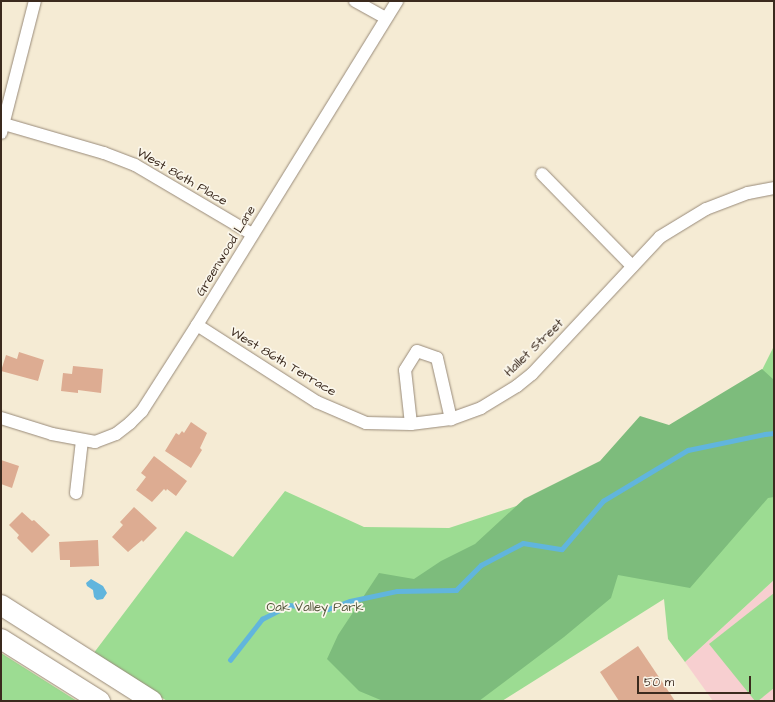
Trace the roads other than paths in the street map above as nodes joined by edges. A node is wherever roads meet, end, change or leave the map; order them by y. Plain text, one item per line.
1 (34, 1) edge
2 (355, 1) edge
3 (397, 1) edge
4 (386, 18) junction
5 (2, 129) edge
6 (542, 174) dead end
7 (774, 188) edge
8 (252, 234) junction
9 (632, 266) junction
10 (197, 325) junction
11 (1, 418) edge
12 (451, 418) junction
13 (411, 424) junction
14 (82, 440) junction
15 (76, 493) dead end
16 (1, 605) edge
17 (1, 639) edge
18 (100, 701) edge
19 (152, 701) edge

1 - 5 street
2 - 4 street
3 - 4 street, Greenwood Lane
4 - 8 street, Greenwood Lane
5 - 8 street, West 86th Place
6 - 9 street
7 - 9 street, Hallet Street
8 - 10 street, Greenwood Lane
9 - 12 street, Hallet Street
10 - 13 street, West 86th Terrace
10 - 14 street, Greenwood Lane
11 - 14 street
12 - 13 street, West 86th Terrace
12 - 13 street
14 - 15 street
16 - 19 main road
17 - 18 main road

